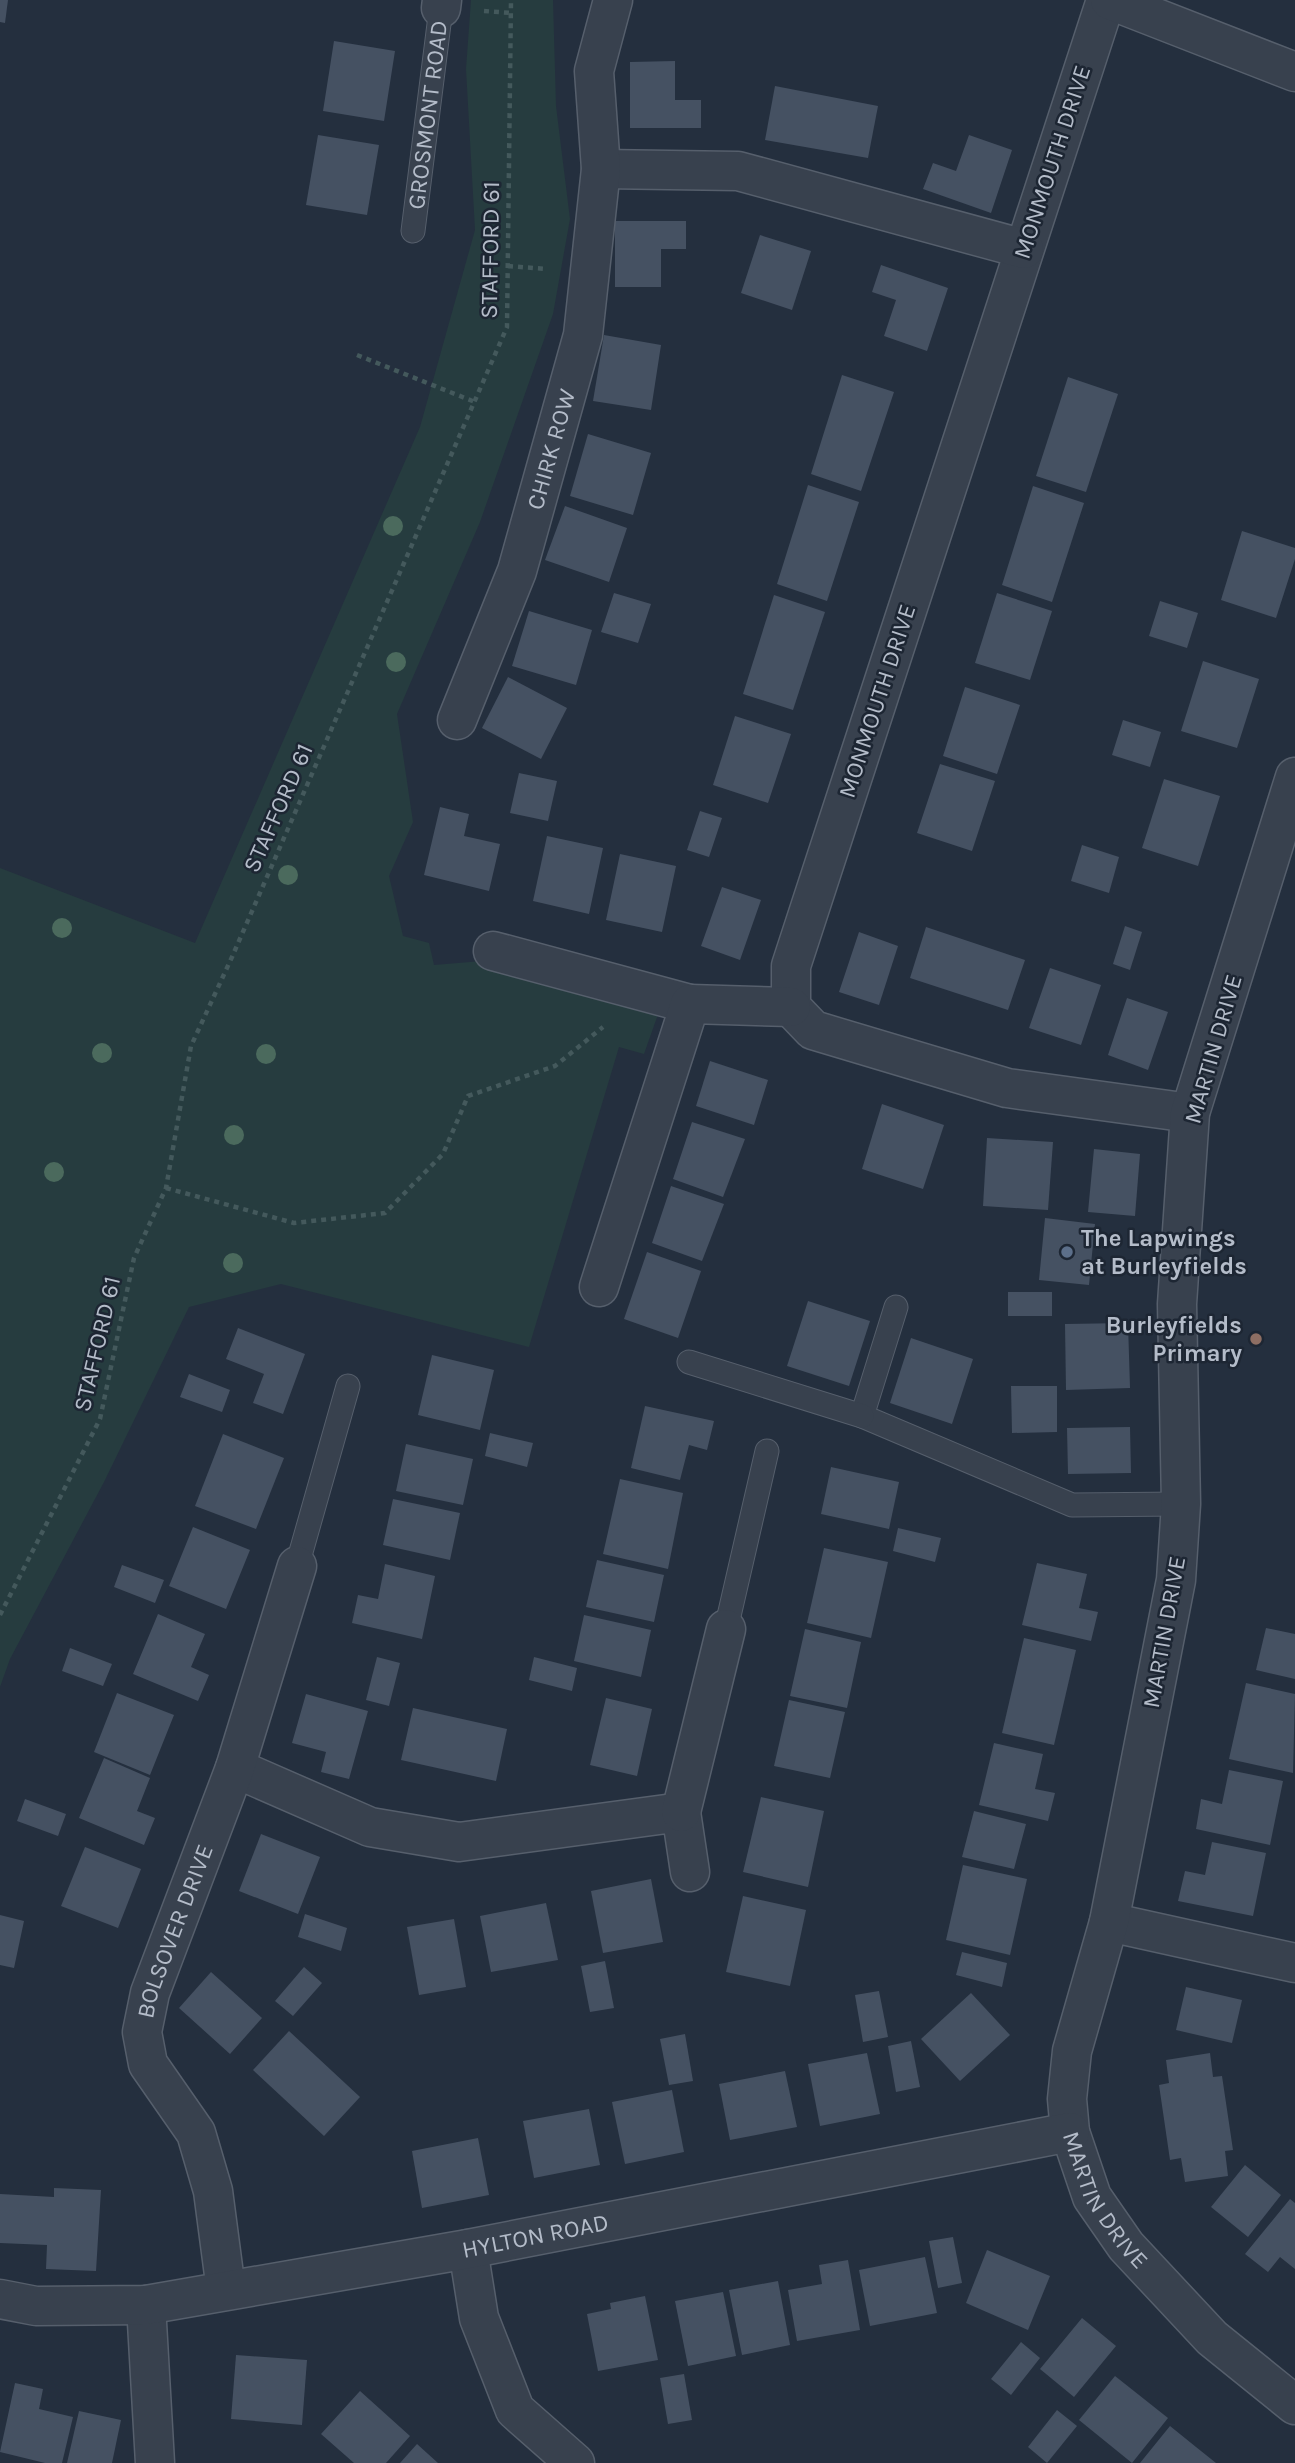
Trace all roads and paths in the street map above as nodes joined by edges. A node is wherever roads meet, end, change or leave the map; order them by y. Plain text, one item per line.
1 (512, 0) edge
2 (613, 0) edge
3 (1108, 0) edge
4 (442, 4) edge
5 (1295, 72) edge
6 (601, 169) junction
7 (413, 231) dead end
8 (1024, 249) junction
9 (357, 355) dead end
10 (475, 402) dead end
11 (457, 720) dead end
12 (1295, 777) edge
13 (493, 951) dead end
14 (647, 991) junction
15 (690, 1004) junction
16 (791, 1007) junction
17 (1190, 1113) junction
18 (166, 1188) junction
19 (599, 1287) dead end
20 (896, 1307) dead end
21 (689, 1362) dead end
22 (348, 1386) dead end
23 (862, 1416) junction
24 (766, 1451) dead end
25 (1181, 1504) junction
26 (297, 1566) joint
27 (0, 1615) edge
28 (726, 1629) joint
29 (235, 1768) junction
30 (681, 1812) junction
31 (690, 1871) dead end
32 (1109, 1922) junction
33 (1295, 1963) edge
34 (1070, 2132) junction
35 (468, 2249) junction
36 (226, 2290) junction
37 (0, 2300) edge
38 (146, 2305) junction
39 (1295, 2405) edge
40 (155, 2463) edge
41 (575, 2463) edge

1 - 18 path, STAFFORD 61
2 - 6 street, CHIRK ROW
3 - 5 street
3 - 8 street, MONMOUTH DRIVE
4 - 7 lane, GROSMONT ROAD
6 - 8 street
6 - 11 street, CHIRK ROW
8 - 16 street, MONMOUTH DRIVE
9 - 10 path
12 - 17 street, MARTIN DRIVE
13 - 14 street
14 - 15 street
14 - 18 path
15 - 16 street
15 - 19 street
16 - 17 street
17 - 25 street, MARTIN DRIVE
18 - 27 path, STAFFORD 61
20 - 23 lane
21 - 23 lane
22 - 26 lane
23 - 25 lane
24 - 28 lane
25 - 32 street, MARTIN DRIVE
26 - 29 street, BOLSOVER DRIVE
28 - 30 street
29 - 30 street
29 - 36 street, BOLSOVER DRIVE
30 - 31 street
32 - 33 street
32 - 34 street, MARTIN DRIVE
34 - 35 street, HYLTON ROAD
34 - 39 street, MARTIN DRIVE
35 - 36 street, HYLTON ROAD
35 - 41 street
36 - 38 street, HYLTON ROAD
37 - 38 street, HYLTON ROAD
38 - 40 street

